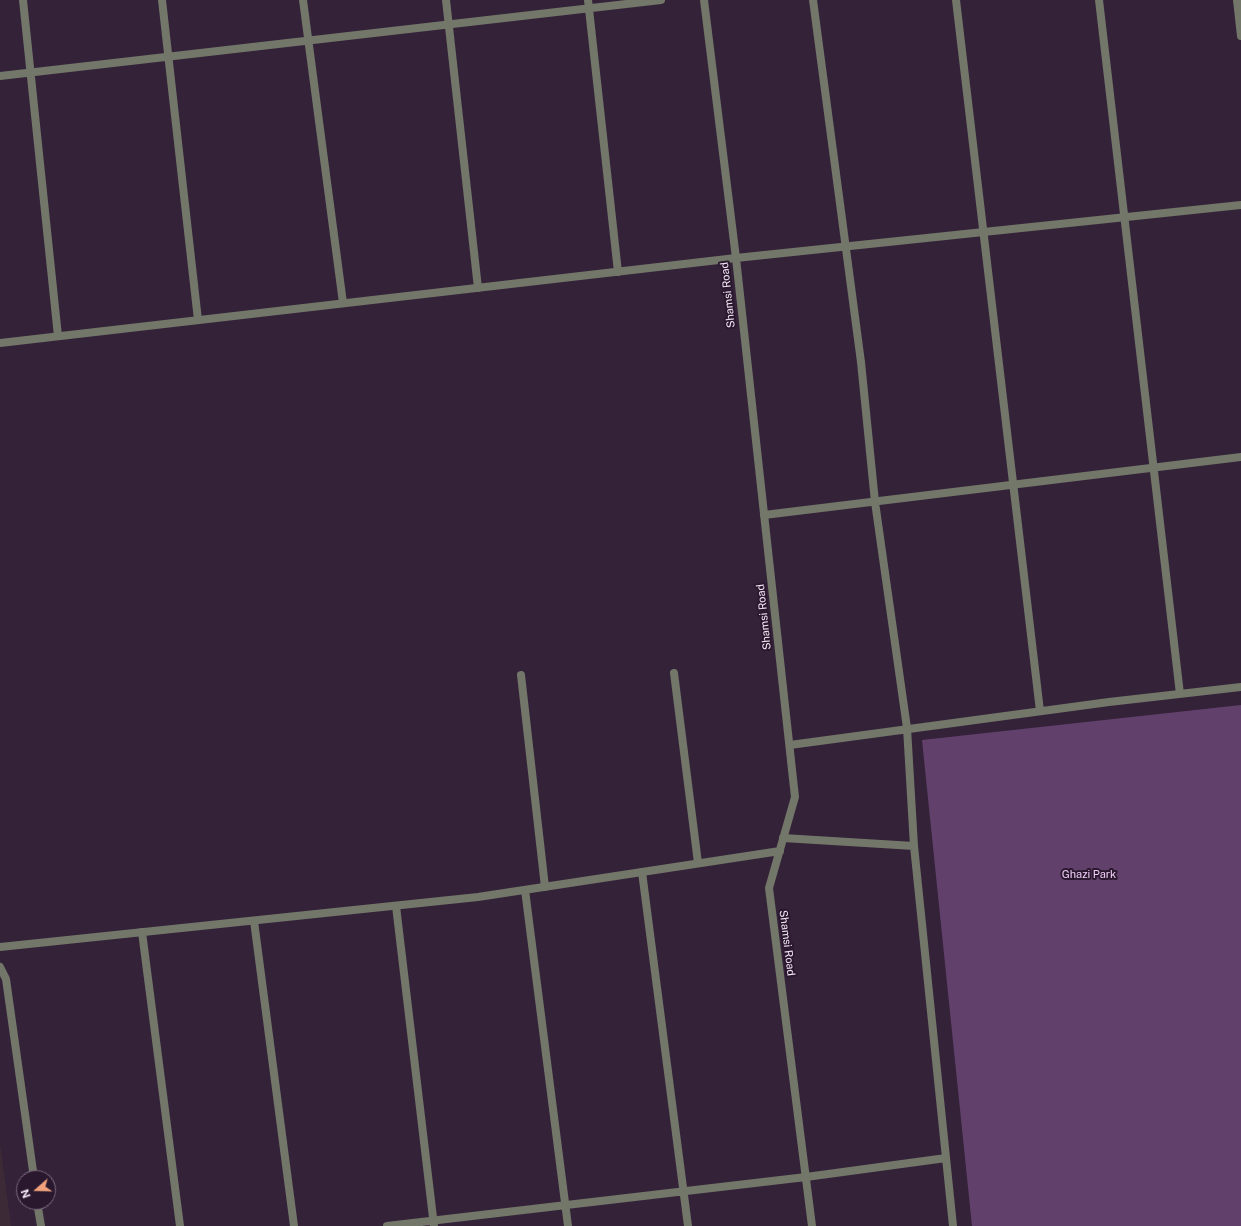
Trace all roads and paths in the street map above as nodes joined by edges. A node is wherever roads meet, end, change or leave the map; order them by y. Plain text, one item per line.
1 (23, 0) edge
2 (162, 0) edge
3 (303, 0) edge
4 (446, 0) edge
5 (661, 0) edge
6 (704, 0) edge
7 (813, 0) edge
8 (956, 0) edge
9 (1099, 0) edge
10 (1237, 0) edge
11 (588, 4) edge
12 (448, 25) junction
13 (1241, 36) edge
14 (308, 41) junction
15 (168, 57) junction
16 (30, 73) junction
17 (0, 76) edge
18 (1241, 205) edge
19 (1124, 218) junction
20 (983, 233) junction
21 (846, 247) junction
22 (736, 258) junction
23 (618, 272) junction
24 (478, 288) junction
25 (343, 304) junction
26 (198, 320) junction
27 (58, 336) junction
28 (0, 342) edge
29 (1241, 458) edge
30 (1153, 468) junction
31 (1013, 485) junction
32 (875, 502) junction
33 (764, 515) junction
34 (674, 673) dead end
35 (521, 675) dead end
36 (1241, 687) edge
37 (1180, 694) junction
38 (1040, 711) junction
39 (907, 728) junction
40 (790, 745) junction
41 (783, 838) junction
42 (914, 846) junction
43 (780, 851) junction
44 (698, 863) junction
45 (642, 872) junction
46 (545, 887) junction
47 (525, 890) junction
48 (396, 906) junction
49 (254, 921) junction
50 (142, 932) junction
51 (0, 947) edge
52 (0, 967) edge
53 (946, 1158) junction
54 (33, 1170) edge
55 (806, 1176) junction
56 (684, 1191) junction
57 (565, 1205) junction
58 (38, 1210) edge
59 (434, 1223) edge
60 (40, 1226) edge
61 (180, 1226) edge
62 (294, 1226) edge
63 (387, 1226) edge
64 (568, 1226) edge
65 (688, 1226) edge
66 (812, 1226) edge
67 (953, 1226) edge

1 - 16 street
2 - 15 street
3 - 14 street
4 - 12 street
5 - 11 street
6 - 22 street, Shamsi Road
7 - 21 street
8 - 20 street
9 - 19 street
10 - 13 street
11 - 12 street
11 - 23 street
12 - 14 street
12 - 24 street
14 - 15 street
14 - 25 street
15 - 16 street
15 - 26 street
16 - 17 street
16 - 27 street
18 - 19 street
19 - 20 street
19 - 30 street
20 - 21 street
20 - 31 street
21 - 22 street
21 - 32 street
22 - 23 street
22 - 33 street, Shamsi Road
23 - 24 street
24 - 25 street
25 - 26 street
26 - 27 street
27 - 28 street
29 - 30 street
30 - 31 street
30 - 37 street
31 - 32 street
31 - 38 street
32 - 33 street
32 - 39 street
33 - 40 street, Shamsi Road
34 - 44 street
35 - 46 street
36 - 37 street
37 - 38 street
38 - 39 street
39 - 40 street
39 - 42 street
40 - 41 street, Shamsi Road
41 - 42 street
41 - 43 street, Shamsi Road
42 - 53 street
43 - 44 street
43 - 55 street, Shamsi Road
44 - 45 street
45 - 46 street
45 - 56 street
46 - 47 street
47 - 48 street
47 - 57 street
48 - 49 street
48 - 59 street
49 - 50 street
49 - 62 street
50 - 51 street
50 - 61 street
52 - 54 street
53 - 55 street
53 - 67 street
55 - 56 street
55 - 66 street, Shamsi Road
56 - 57 street
56 - 65 street
57 - 59 street
57 - 64 street
58 - 60 street
59 - 63 street

